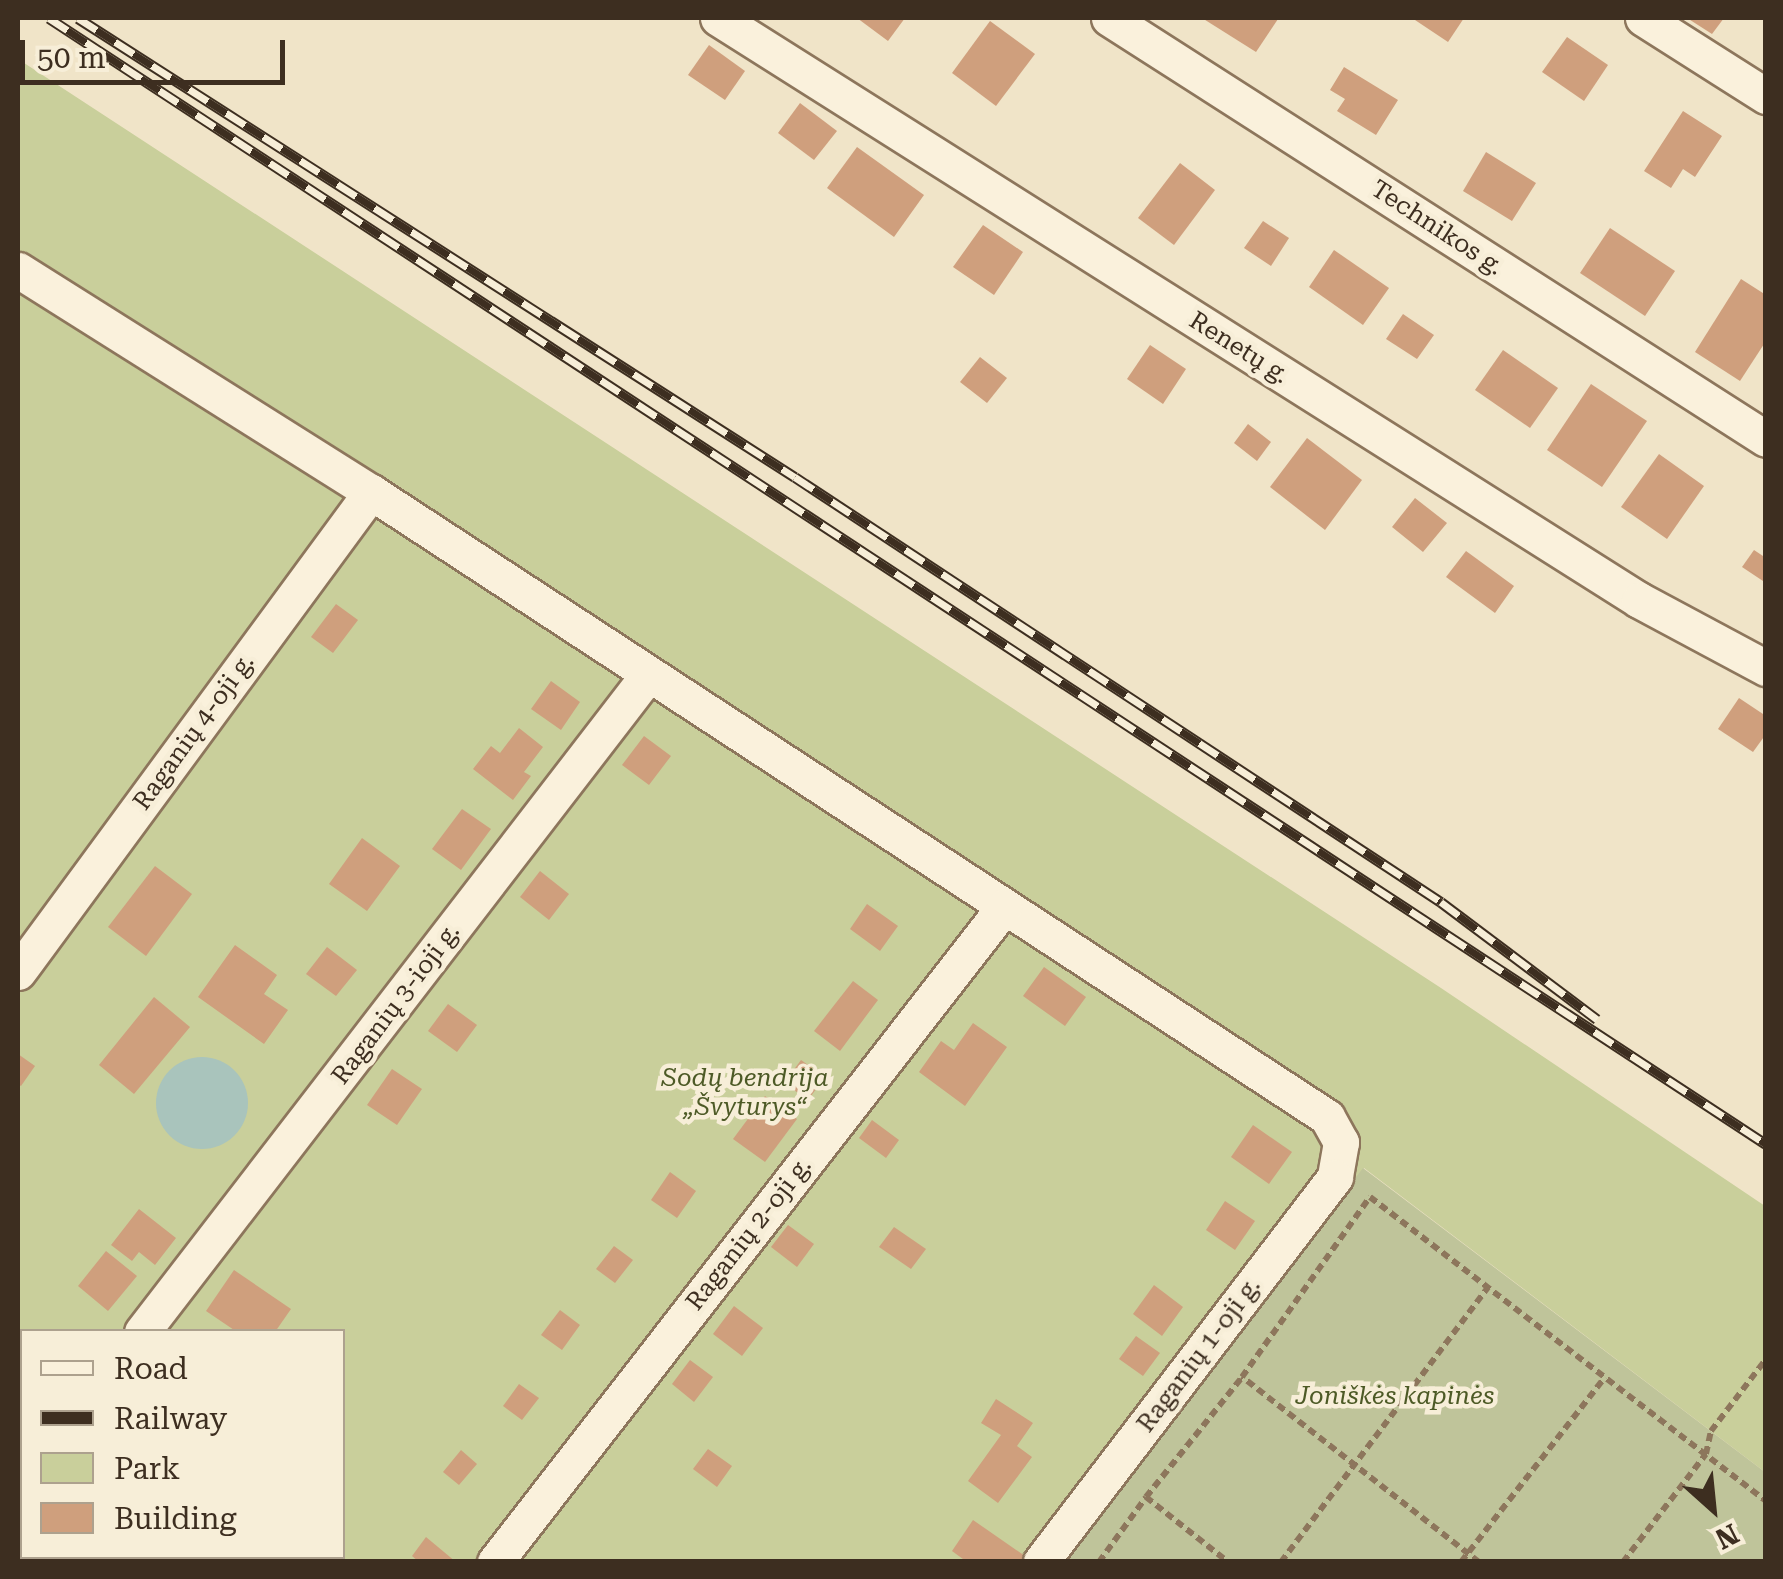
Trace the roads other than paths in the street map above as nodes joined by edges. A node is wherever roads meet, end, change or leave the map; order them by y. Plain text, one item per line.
1 (718, 18) edge
2 (1643, 18) edge
3 (1124, 22) edge
4 (1766, 96) edge
5 (18, 270) edge
6 (1766, 438) edge
7 (371, 492) junction
8 (1766, 668) edge
9 (648, 675) junction
10 (1004, 907) junction
11 (18, 972) edge
12 (144, 1329) edge
13 (495, 1562) edge
14 (1041, 1562) edge

1 - 8 street, Renetų g.
2 - 4 street
3 - 6 street, Technikos g.
5 - 7 street
7 - 9 street
7 - 11 street, Raganių 4-oji g.
9 - 10 street
9 - 12 street, Raganių 3-ioji g.
10 - 13 street, Raganių 2-oji g.
10 - 14 street, Raganių 1-oji g.

